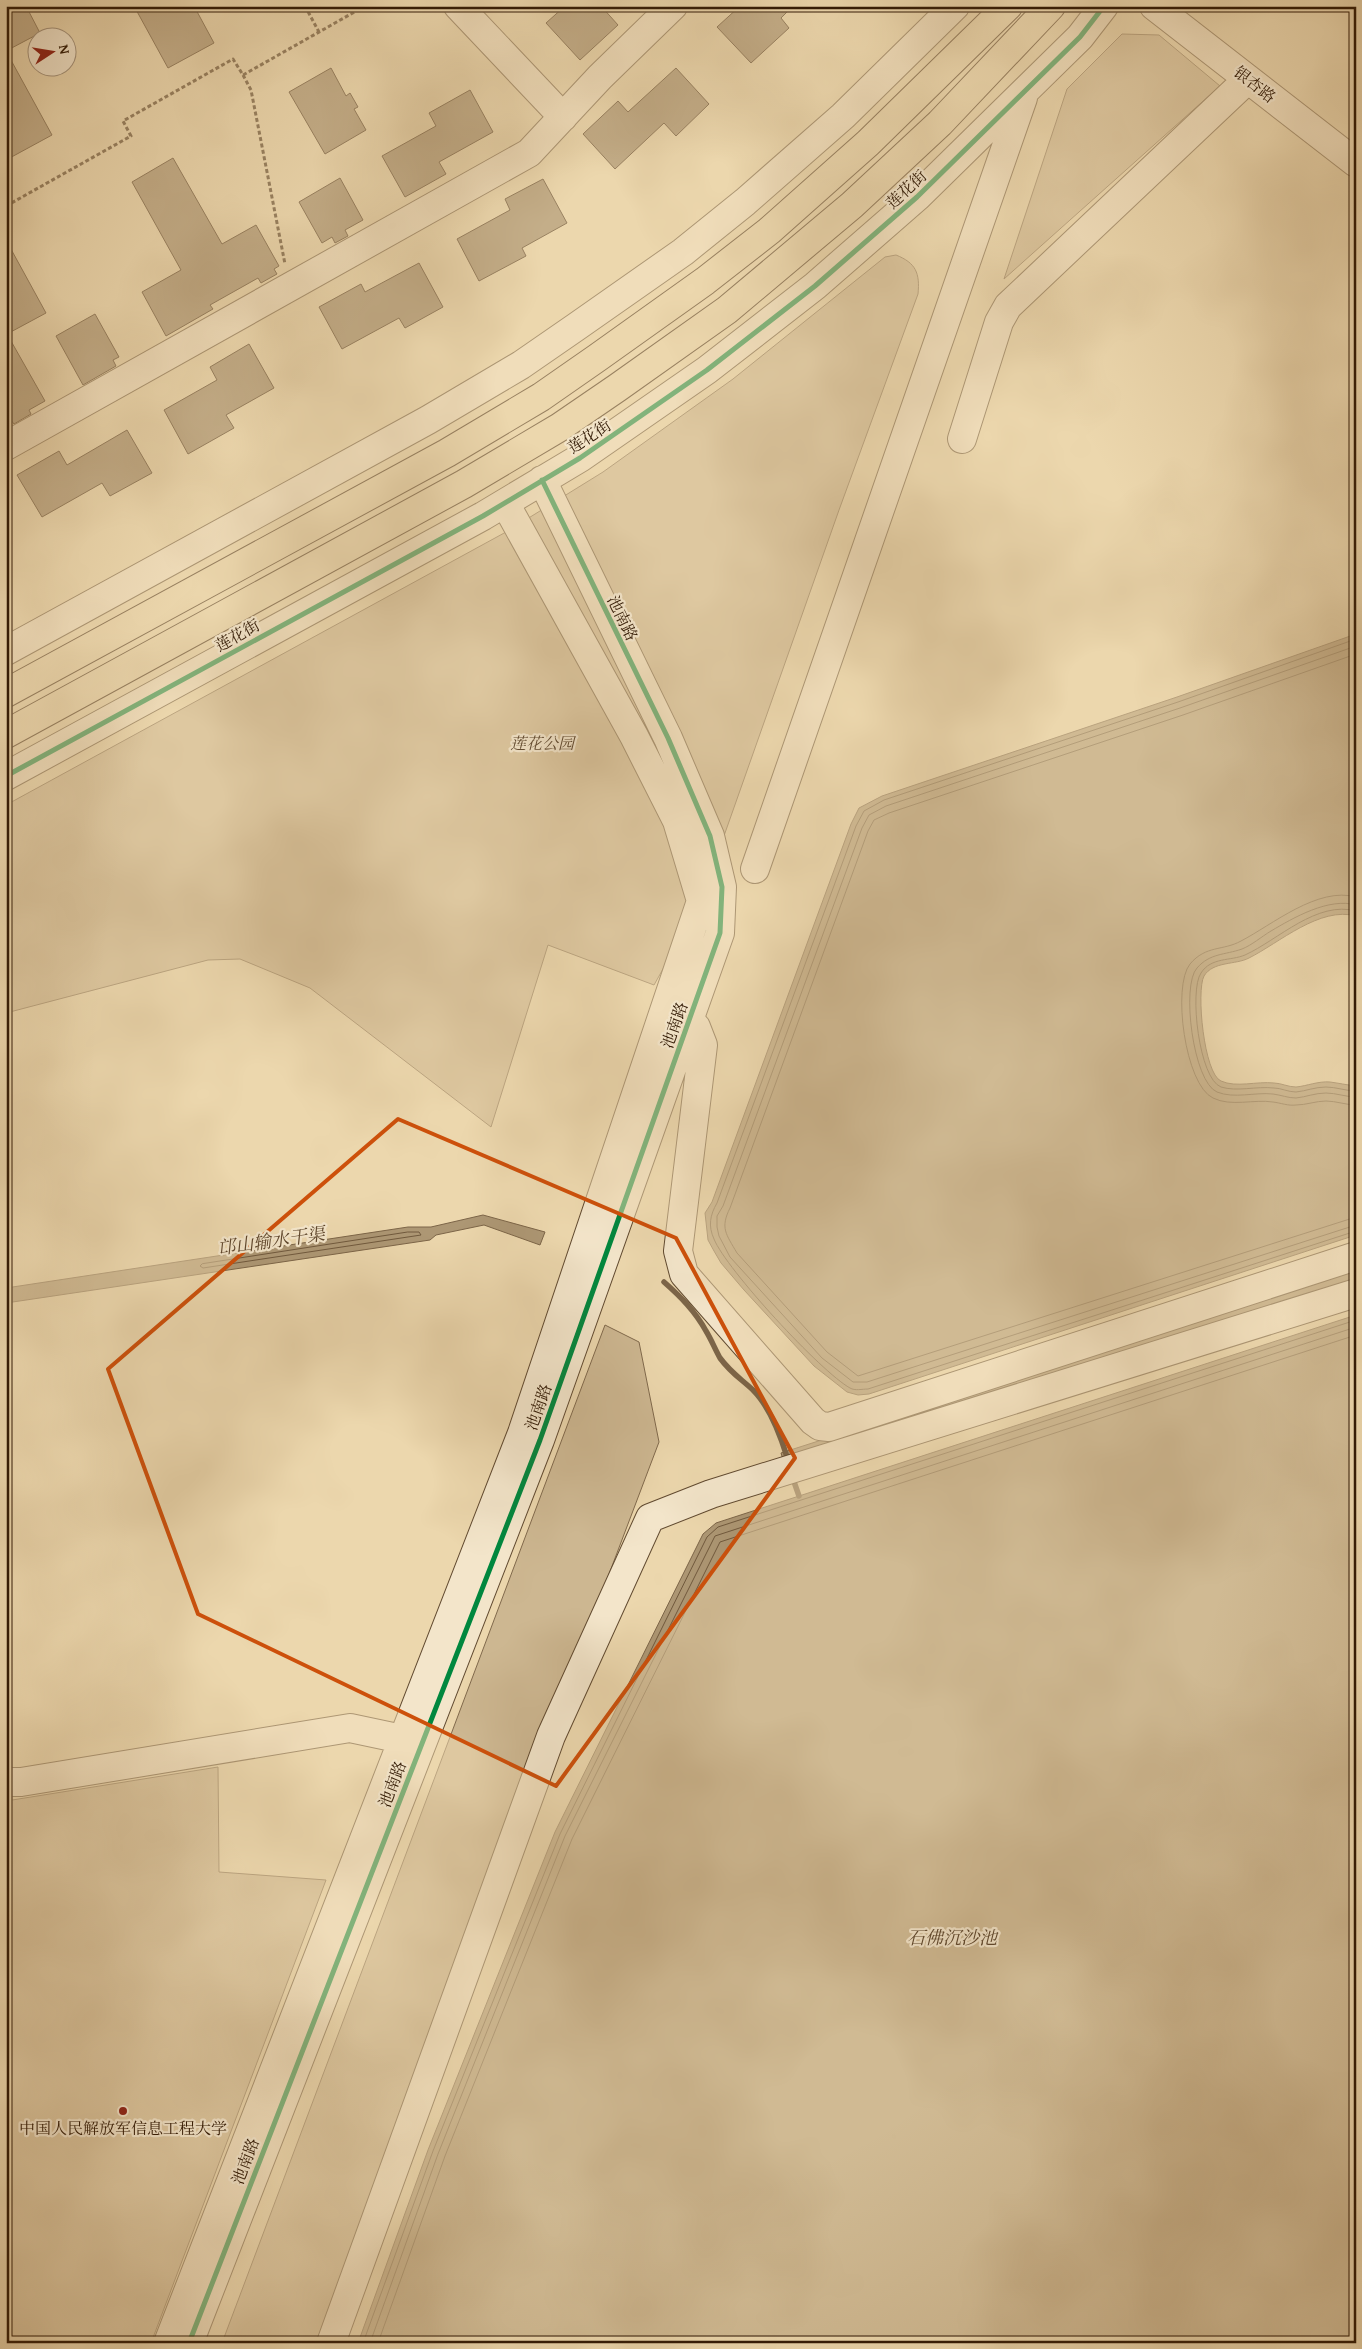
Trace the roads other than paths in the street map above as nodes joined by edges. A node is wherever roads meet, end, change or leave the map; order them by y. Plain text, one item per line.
1 (458, 6) edge
2 (673, 6) edge
3 (956, 6) edge
4 (1008, 6) edge
5 (1051, 6) edge
6 (1104, 6) edge
7 (1154, 6) edge
8 (1248, 79) junction
9 (1026, 92) junction
10 (563, 117) junction
11 (1356, 163) edge
12 (962, 439) dead end
13 (6, 446) edge
14 (542, 480) junction
15 (504, 503) junction
16 (6, 651) edge
17 (6, 693) edge
18 (6, 734) edge
19 (6, 776) edge
20 (755, 869) dead end
21 (689, 1021) junction
22 (1356, 1256) edge
23 (1356, 1293) edge
24 (402, 1739) junction
25 (6, 1782) edge
26 (168, 2343) edge
27 (189, 2343) edge
28 (331, 2343) edge

1 - 10 street
2 - 10 street
3 - 16 street
4 - 17 main road
5 - 18 main road, 莲花街
6 - 9 street, 莲花街
7 - 8 street, 银杏路
8 - 11 street, 银杏路
8 - 12 street
9 - 14 street, 莲花街
9 - 20 street
10 - 13 street
14 - 15 street, 莲花街
14 - 21 street, 池南路
15 - 19 street, 莲花街
15 - 24 street, 池南路
21 - 22 street
21 - 27 street, 池南路
23 - 28 street
24 - 25 street
24 - 26 street, 池南路

